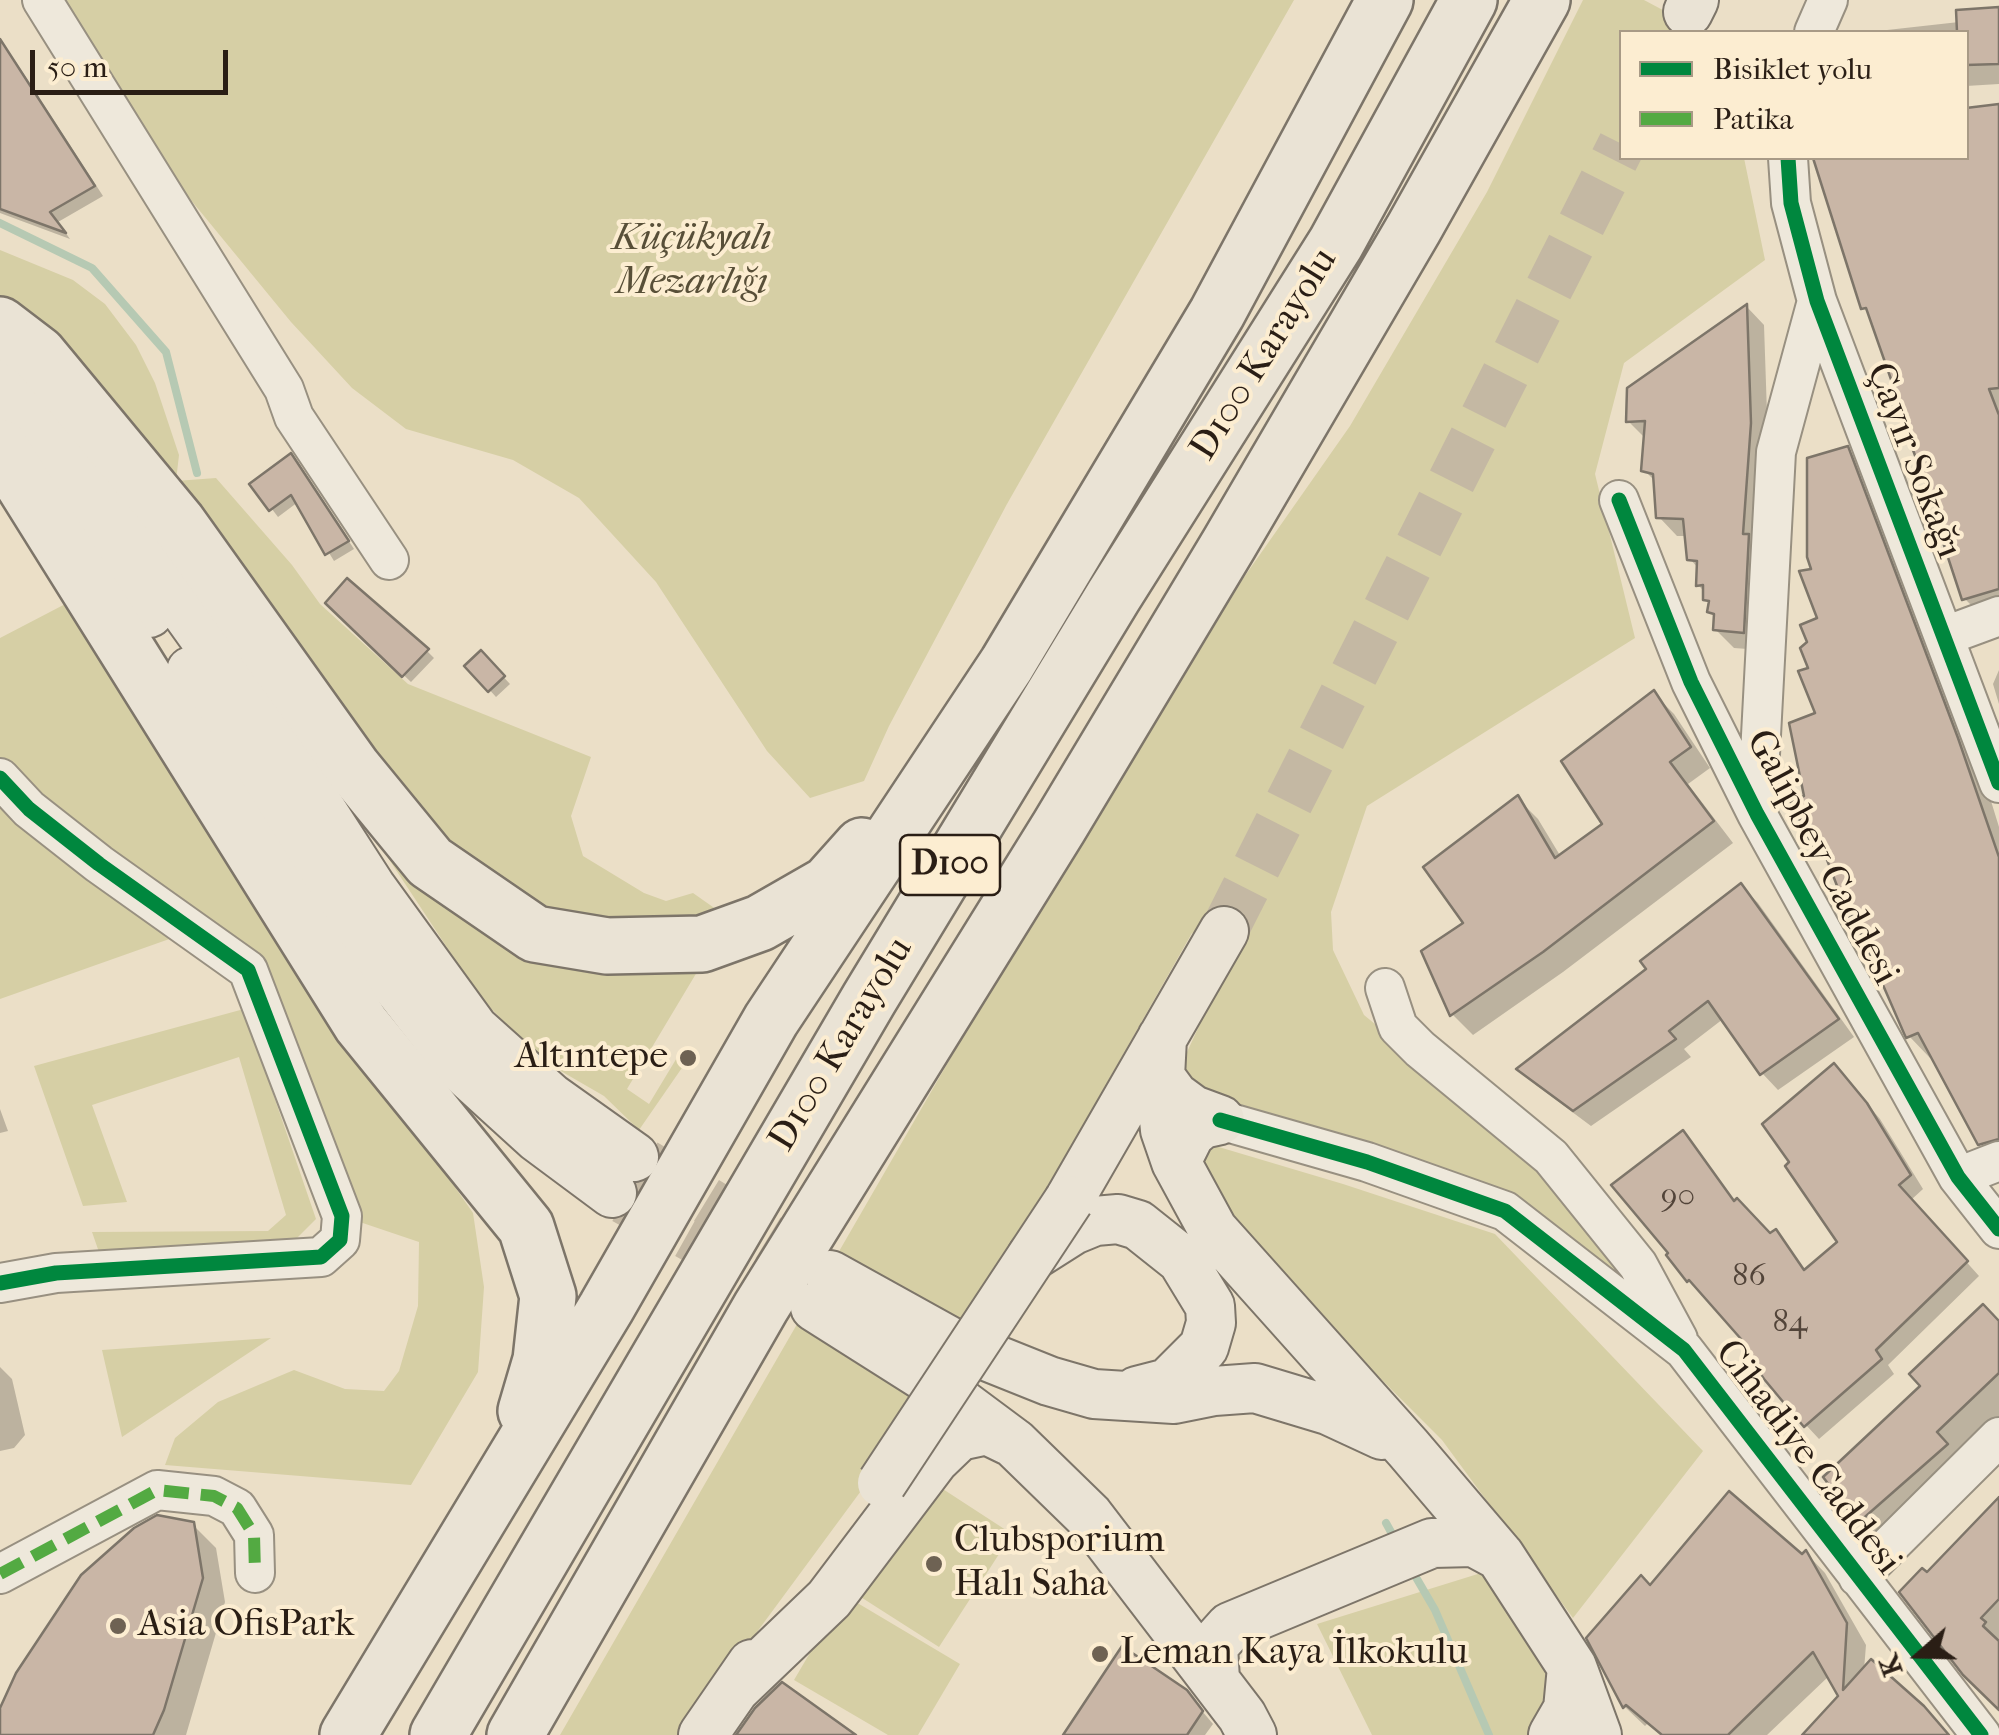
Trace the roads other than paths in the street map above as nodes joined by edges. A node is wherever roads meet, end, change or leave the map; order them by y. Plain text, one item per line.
1 (42, 0) edge
2 (1386, 0) edge
3 (1395, 0) edge
4 (1469, 0) edge
5 (1542, 0) edge
6 (1828, 0) edge
7 (1815, 30) edge
8 (1342, 82) junction
9 (1788, 160) edge
10 (1817, 301) junction
11 (0, 325) edge
12 (0, 352) edge
13 (0, 416) edge
14 (0, 447) edge
15 (1619, 500) dead end
16 (389, 560) dead end
17 (1999, 616) edge
18 (1945, 636) junction
19 (1007, 664) junction
20 (0, 778) edge
21 (1999, 783) edge
22 (1757, 814) junction
23 (1224, 931) tunnel mouth
24 (1385, 988) dead end
25 (1161, 1057) junction
26 (1220, 1120) junction
27 (1176, 1162) junction
28 (1999, 1162) edge
29 (1958, 1177) junction
30 (1082, 1210) junction
31 (1999, 1229) edge
32 (0, 1283) edge
33 (1684, 1350) junction
34 (1094, 1394) junction
35 (1999, 1438) edge
36 (1014, 1443) junction
37 (1408, 1448) junction
38 (506, 1476) junction
39 (1500, 1556) junction
40 (537, 1566) junction
41 (255, 1573) dead end
42 (0, 1574) edge
43 (1858, 1577) junction
44 (1572, 1667) junction
45 (1215, 1680) junction
46 (736, 1688) junction
47 (348, 1735) edge
48 (414, 1735) edge
49 (438, 1735) edge
50 (515, 1735) edge
51 (703, 1735) edge
52 (1252, 1735) edge
53 (1553, 1735) edge
54 (1597, 1735) edge
55 (1982, 1735) edge

1 - 16 street
2 - 8 highway
3 - 8 highway
4 - 40 highway, D100 Karayolu / D100
5 - 50 highway, D100 Karayolu / D100
6 - 7 street
8 - 19 highway
9 - 10 street, Çayır Sokağı
10 - 18 street, Çayır Sokağı
10 - 22 street
11 - 19 highway
12 - 13 main road
14 - 38 highway
15 - 22 street, Galipbey Caddesi
17 - 18 street
18 - 21 street, Çayır Sokağı
19 - 38 highway
20 - 32 street
22 - 29 street, Galipbey Caddesi
23 - 25 main road
24 - 33 street, Cihadiye Caddesi
25 - 26 main road
25 - 27 main road
25 - 30 main road
26 - 27 main road
26 - 33 street, Cihadiye Caddesi
27 - 37 main road
28 - 29 street
29 - 31 street, Galipbey Caddesi
30 - 34 main road
30 - 46 main road, bridge
33 - 43 street, Cihadiye Caddesi
34 - 36 main road
34 - 37 main road
35 - 43 street
36 - 45 main road
36 - 46 main road
37 - 39 main road
38 - 47 highway
39 - 44 main road
39 - 45 main road
40 - 48 highway
40 - 49 highway, D100 Karayolu / D100
41 - 42 street
43 - 55 street, Cihadiye Caddesi
44 - 53 main road
44 - 54 main road
45 - 52 main road
46 - 51 main road

